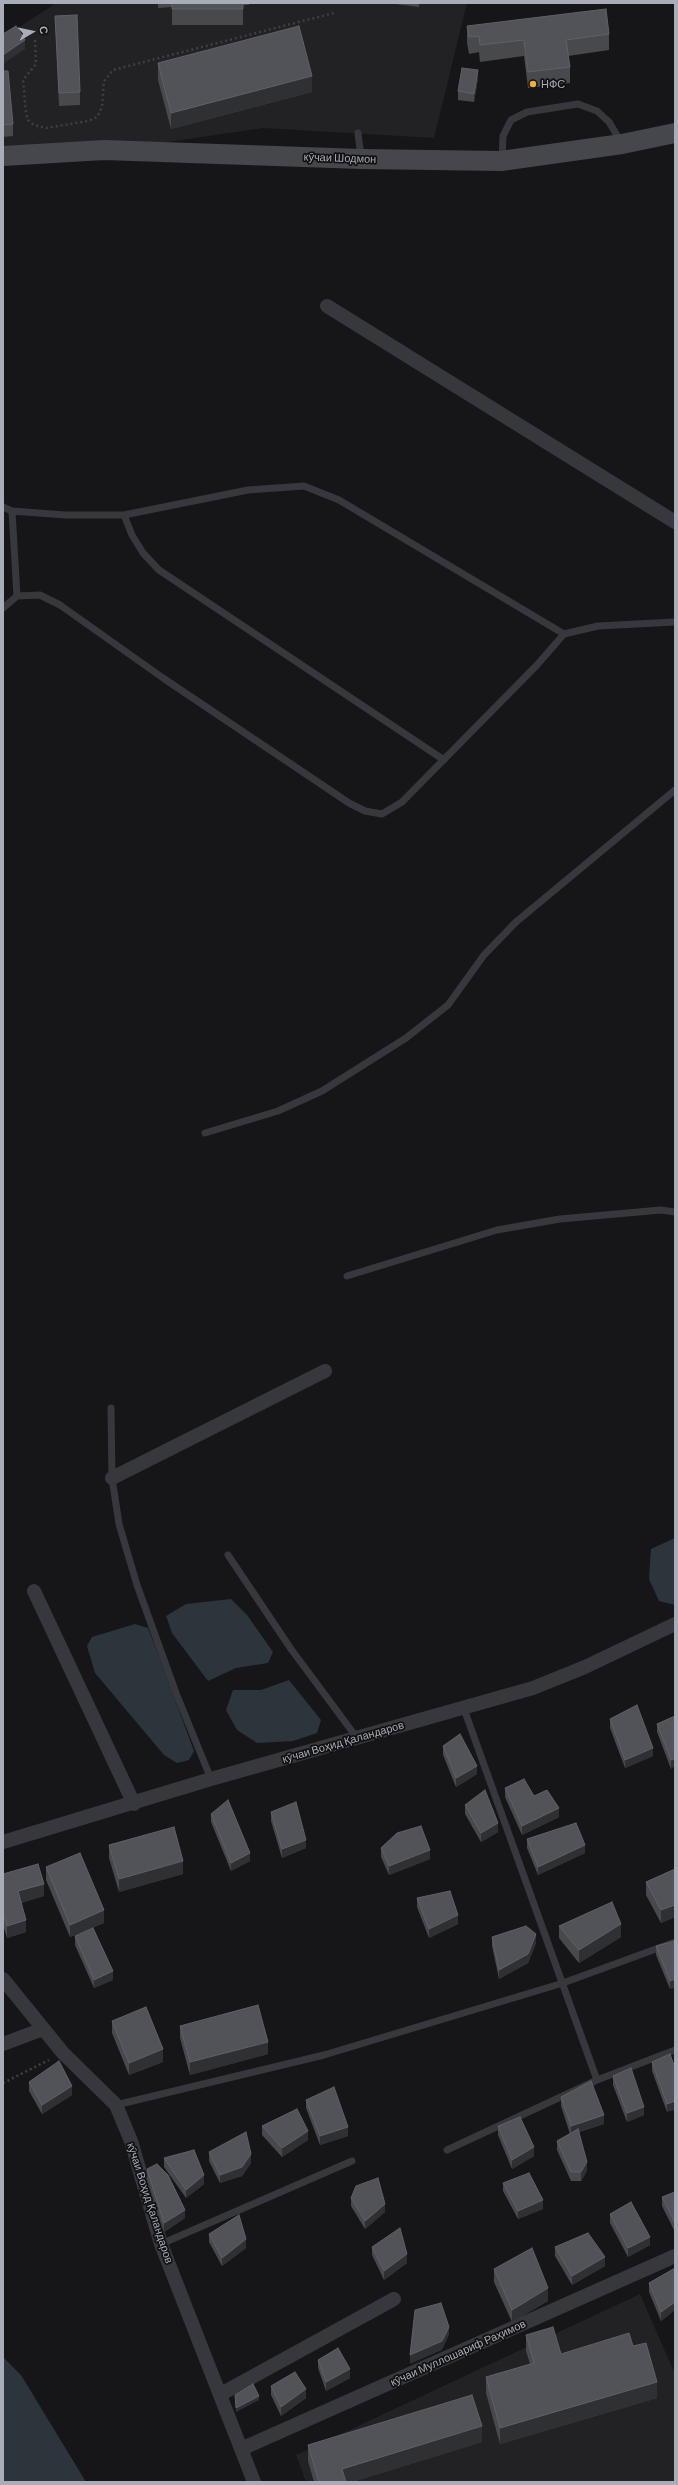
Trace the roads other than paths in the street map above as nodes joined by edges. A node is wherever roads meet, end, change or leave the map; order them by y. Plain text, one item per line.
1 (358, 133) dead end
2 (675, 133) edge
3 (622, 144) junction
4 (3, 156) edge
5 (361, 159) junction
6 (501, 161) junction
7 (327, 306) dead end
8 (3, 507) edge
9 (12, 511) junction
10 (124, 515) junction
11 (675, 522) edge
12 (17, 596) junction
13 (3, 608) edge
14 (675, 622) edge
15 (564, 634) junction
16 (444, 760) junction
17 (675, 790) edge
18 (205, 1133) dead end
19 (675, 1212) edge
20 (347, 1276) dead end
21 (325, 1371) dead end
22 (111, 1408) dead end
23 (112, 1478) junction
24 (228, 1555) dead end
25 (34, 1591) dead end
26 (675, 1624) edge
27 (464, 1709) junction
28 (357, 1738) junction
29 (211, 1779) junction
30 (134, 1804) junction
31 (3, 1842) edge
32 (675, 1942) edge
33 (3, 1979) edge
34 (563, 1983) junction
35 (43, 2029) junction
36 (3, 2044) edge
37 (675, 2050) edge
38 (597, 2080) junction
39 (116, 2105) junction
40 (447, 2150) dead end
41 (352, 2161) dead end
42 (161, 2244) junction
43 (675, 2256) edge
44 (394, 2299) dead end
45 (221, 2394) junction
46 (241, 2449) junction
47 (254, 2482) edge

1 - 5 lane
2 - 3 main road, кӯчаи Шодмон
3 - 6 main road, кӯчаи Шодмон
3 - 6 lane
4 - 5 main road, кӯчаи Шодмон
5 - 6 main road, кӯчаи Шодмон
7 - 11 street
8 - 9 lane
9 - 10 lane
9 - 12 lane
10 - 15 lane
10 - 16 lane
12 - 13 lane
12 - 16 lane
14 - 15 lane
15 - 16 lane
17 - 18 lane
19 - 20 lane
21 - 23 street
22 - 23 lane
23 - 29 lane
24 - 28 lane
25 - 30 street
26 - 27 street, кӯчаи Воҳид Қаландаров
27 - 28 street, кӯчаи Воҳид Қаландаров
27 - 34 lane
28 - 29 street, кӯчаи Воҳид Қаландаров
29 - 30 street, кӯчаи Воҳид Қаландаров
30 - 31 street, кӯчаи Воҳид Қаландаров
32 - 34 lane
33 - 35 street, кӯчаи Воҳид Қаландаров
34 - 38 lane
34 - 39 lane
35 - 36 street
35 - 39 street, кӯчаи Воҳид Қаландаров
37 - 38 lane
38 - 40 lane
39 - 42 street, кӯчаи Воҳид Қаландаров
41 - 42 lane
42 - 45 street, кӯчаи Воҳид Қаландаров
43 - 46 street, кӯчаи Муллошариф Раҳимов
44 - 45 street
45 - 46 street, кӯчаи Воҳид Қаландаров
46 - 47 street, кӯчаи Воҳид Қаландаров

